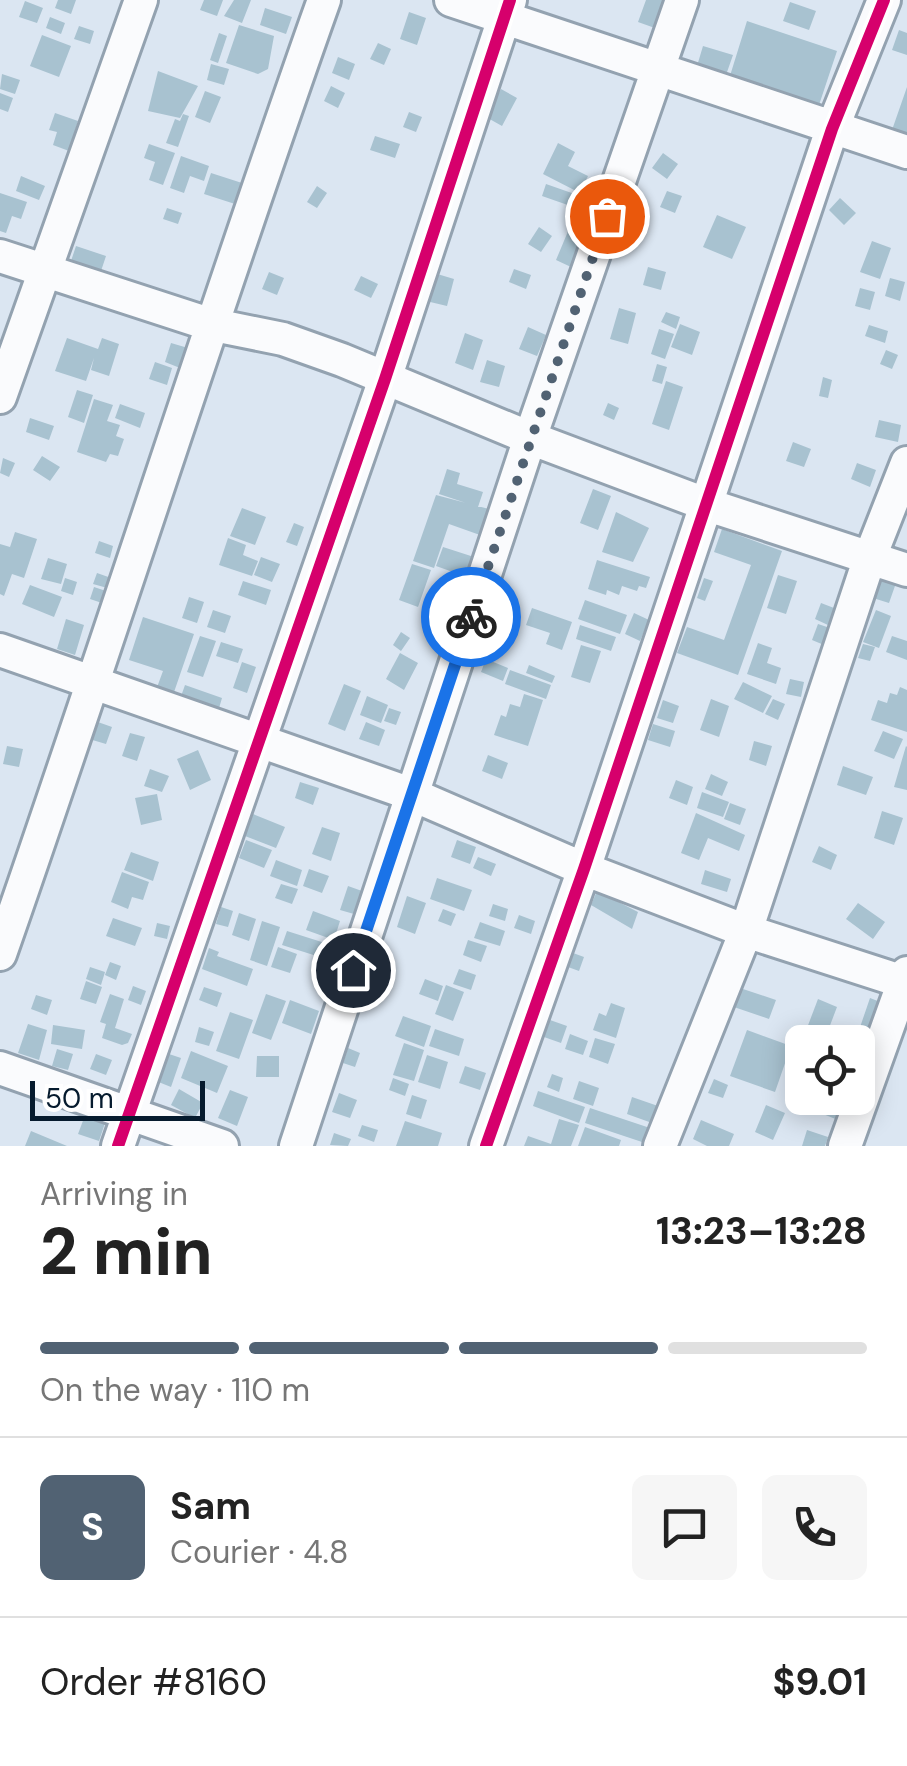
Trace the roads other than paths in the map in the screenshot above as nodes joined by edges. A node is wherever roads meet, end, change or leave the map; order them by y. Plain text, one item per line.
1 (141, 0) edge
2 (324, 0) edge
3 (452, 0) edge
4 (682, 0) edge
5 (884, 0) edge
6 (507, 8) edge
7 (658, 68) junction
8 (832, 129) junction
9 (907, 152) edge
10 (0, 256) edge
11 (48, 272) junction
12 (209, 324) junction
13 (384, 379) junction
14 (0, 397) edge
15 (530, 438) junction
16 (907, 462) edge
17 (708, 505) junction
18 (870, 558) junction
19 (907, 570) edge
20 (0, 650) edge
21 (94, 686) junction
22 (257, 742) junction
23 (411, 794) junction
24 (584, 868) junction
25 (746, 931) junction
26 (0, 954) edge
27 (906, 979) edge
28 (0, 1068) edge
29 (130, 1113) junction
30 (118, 1146) edge
31 (222, 1146) edge
32 (296, 1146) edge
33 (486, 1146) edge
34 (660, 1146) edge
35 (845, 1146) edge

1 - 11 street
2 - 12 street
3 - 6 street
4 - 7 street
5 - 8 street
6 - 7 street
6 - 13 street
7 - 8 street
7 - 15 street
8 - 9 street
8 - 17 street
10 - 11 street
11 - 12 street
11 - 14 street
12 - 13 street
12 - 21 street
13 - 15 street
13 - 22 street
15 - 17 street
15 - 23 street
16 - 18 street
17 - 18 street
17 - 24 street
18 - 19 street
18 - 25 street
20 - 21 street
21 - 22 street
21 - 26 street
22 - 23 street
22 - 29 street
23 - 24 street
23 - 32 street
24 - 25 street
24 - 33 street
25 - 27 street
25 - 34 street
27 - 35 street
28 - 29 street
29 - 30 street
29 - 31 street

